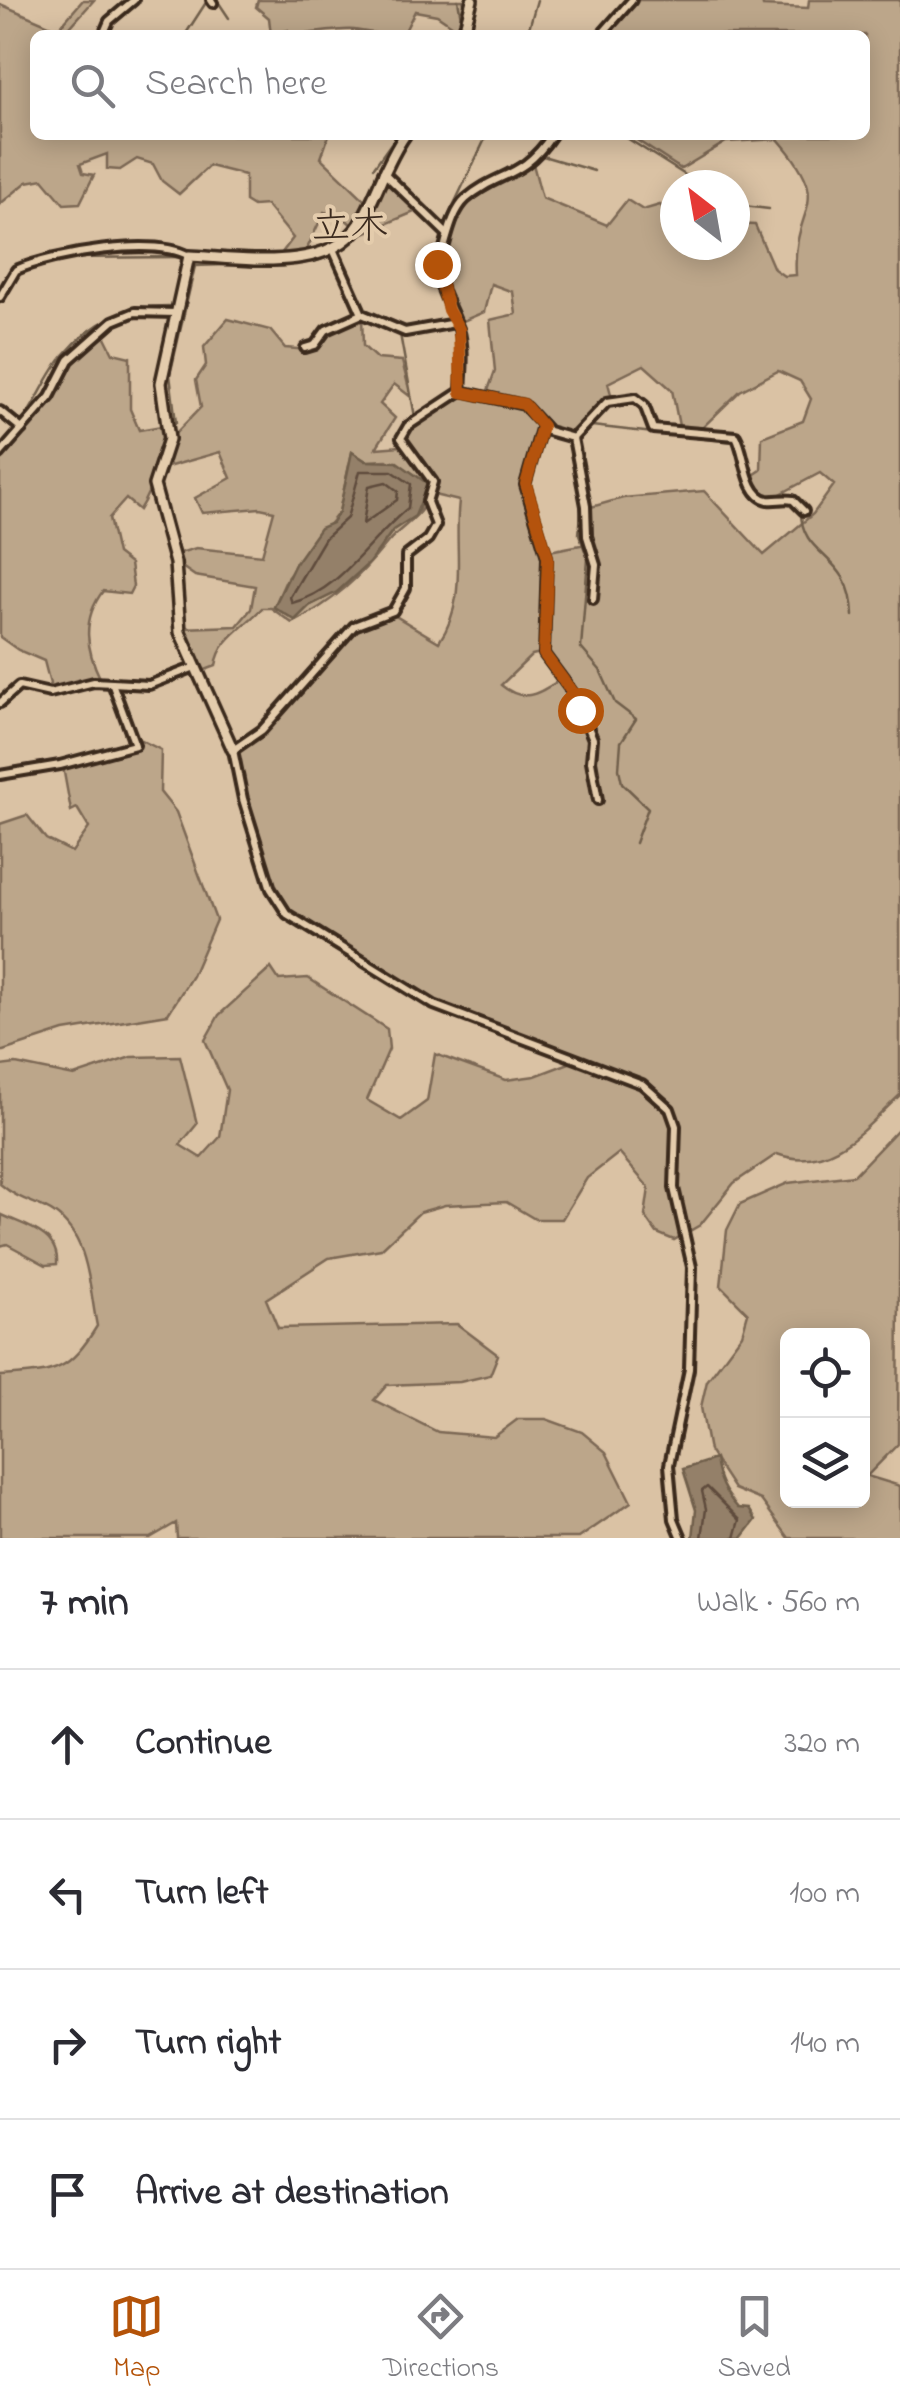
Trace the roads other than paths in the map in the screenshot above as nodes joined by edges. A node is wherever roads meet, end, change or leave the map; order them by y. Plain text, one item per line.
1 (134, 0) edge
2 (472, 0) edge
3 (632, 0) edge
4 (105, 30) edge
5 (464, 30) edge
6 (606, 30) edge
7 (402, 140) edge
8 (549, 140) edge
9 (382, 171) junction
10 (447, 238) junction
11 (333, 248) junction
12 (189, 256) junction
13 (0, 297) edge
14 (175, 313) junction
15 (362, 314) junction
16 (455, 323) junction
17 (306, 348) dead end
18 (461, 392) junction
19 (0, 411) edge
20 (542, 426) junction
21 (22, 429) junction
22 (573, 438) junction
23 (0, 454) edge
24 (804, 512) dead end
25 (593, 599) dead end
26 (196, 666) junction
27 (112, 683) junction
28 (0, 703) edge
29 (233, 750) junction
30 (0, 775) edge
31 (598, 800) dead end
32 (682, 1538) edge

1 - 4 street
2 - 5 street
3 - 6 street
7 - 9 street
8 - 10 street
9 - 10 street
9 - 11 street
10 - 16 street
11 - 12 street
11 - 15 street
12 - 13 street
12 - 14 street
14 - 21 street
14 - 26 street
15 - 16 street
15 - 17 street
16 - 18 street
18 - 20 street
18 - 29 street
19 - 21 street
20 - 22 street
20 - 31 street
21 - 23 street
22 - 24 street
22 - 25 street
26 - 27 street
26 - 29 street
27 - 28 street
27 - 30 street
29 - 32 street

